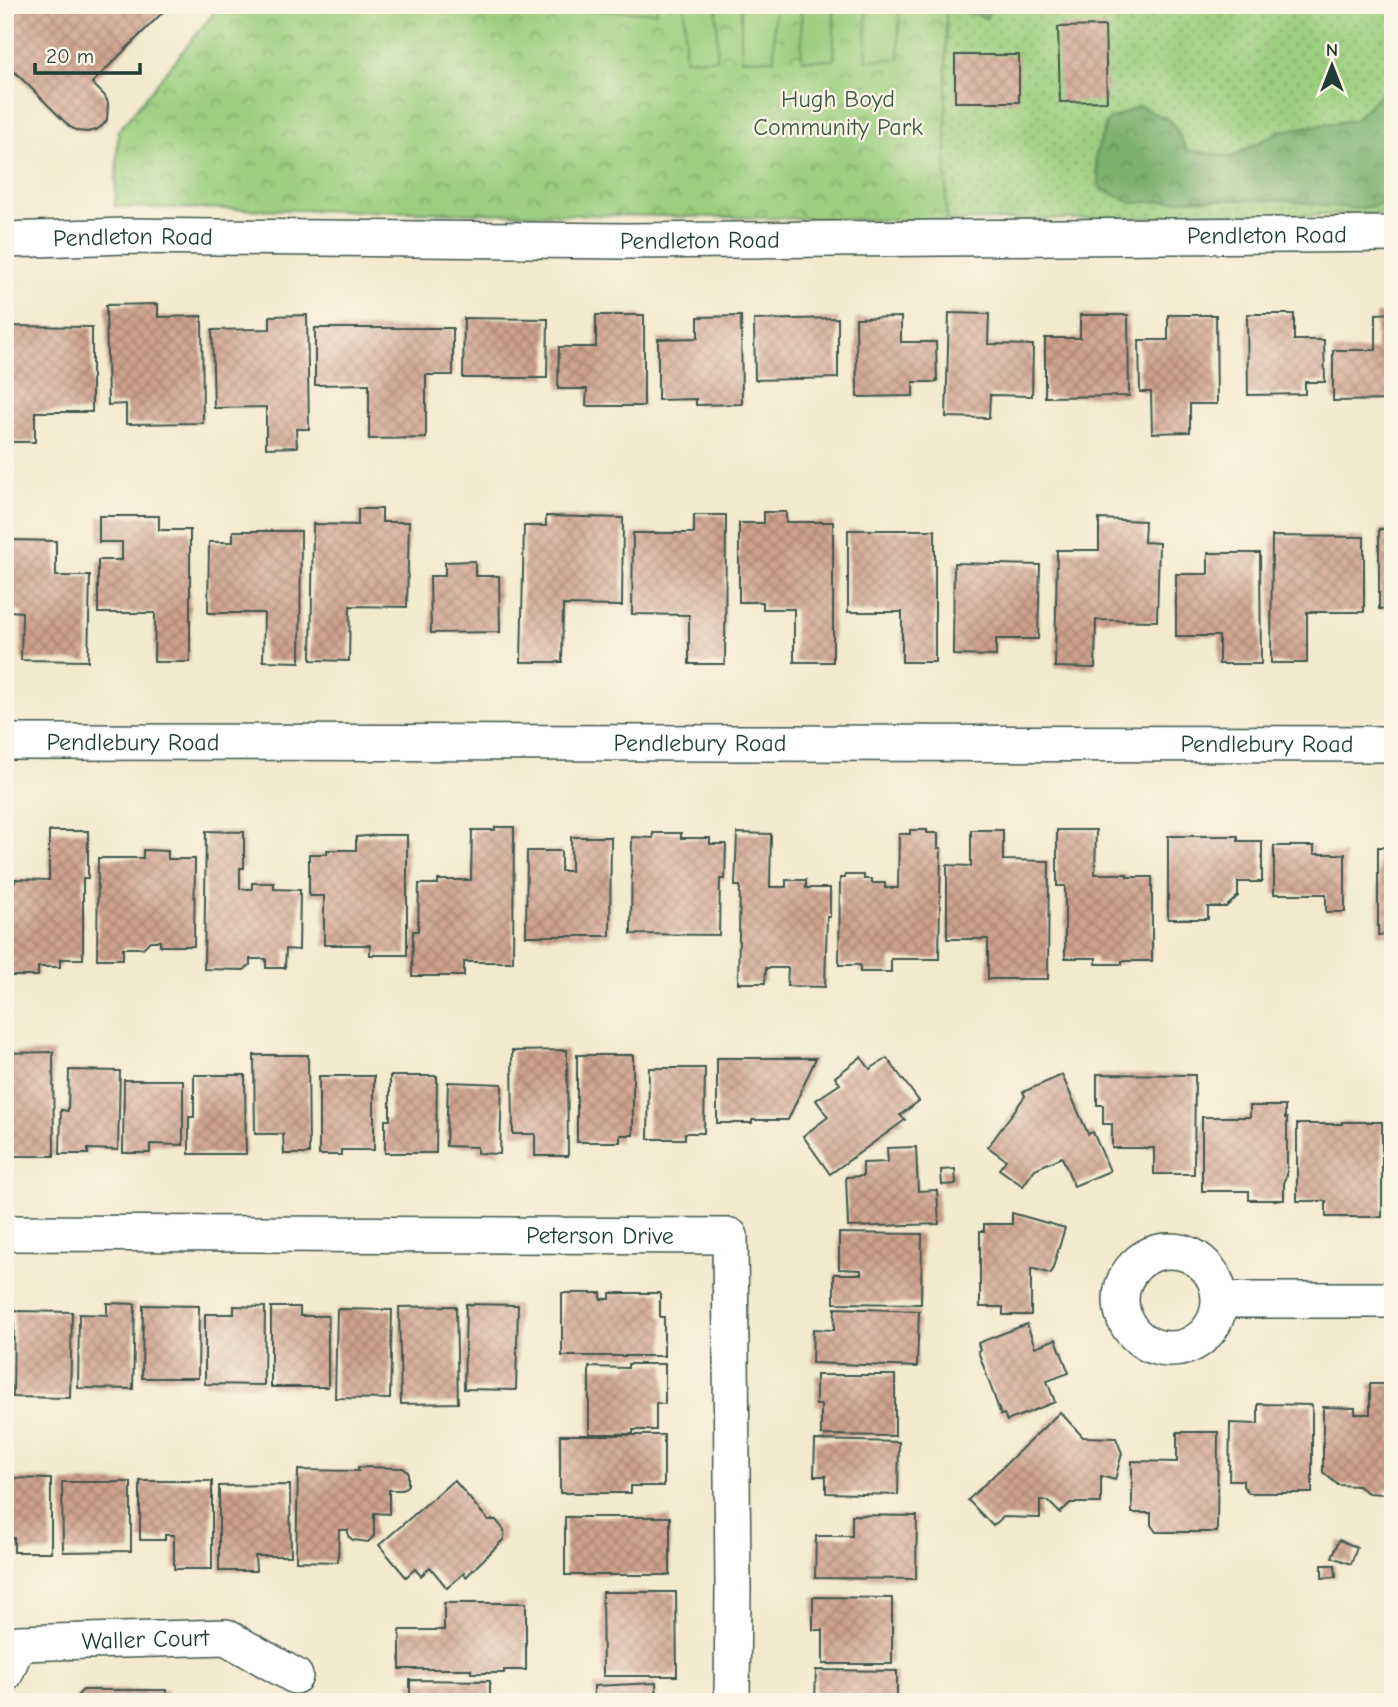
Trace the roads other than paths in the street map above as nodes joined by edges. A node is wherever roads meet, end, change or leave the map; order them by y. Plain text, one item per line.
1 (1393, 234) edge
2 (5, 240) edge
3 (5, 742) edge
4 (1393, 744) edge
5 (5, 1233) edge
6 (1220, 1300) dead end
7 (1393, 1300) edge
8 (5, 1674) edge
9 (295, 1676) dead end
10 (732, 1702) edge

1 - 2 street, Pendleton Road
3 - 4 street, Pendlebury Road
5 - 10 street, Peterson Drive
6 - 7 street
8 - 9 street, Waller Court

